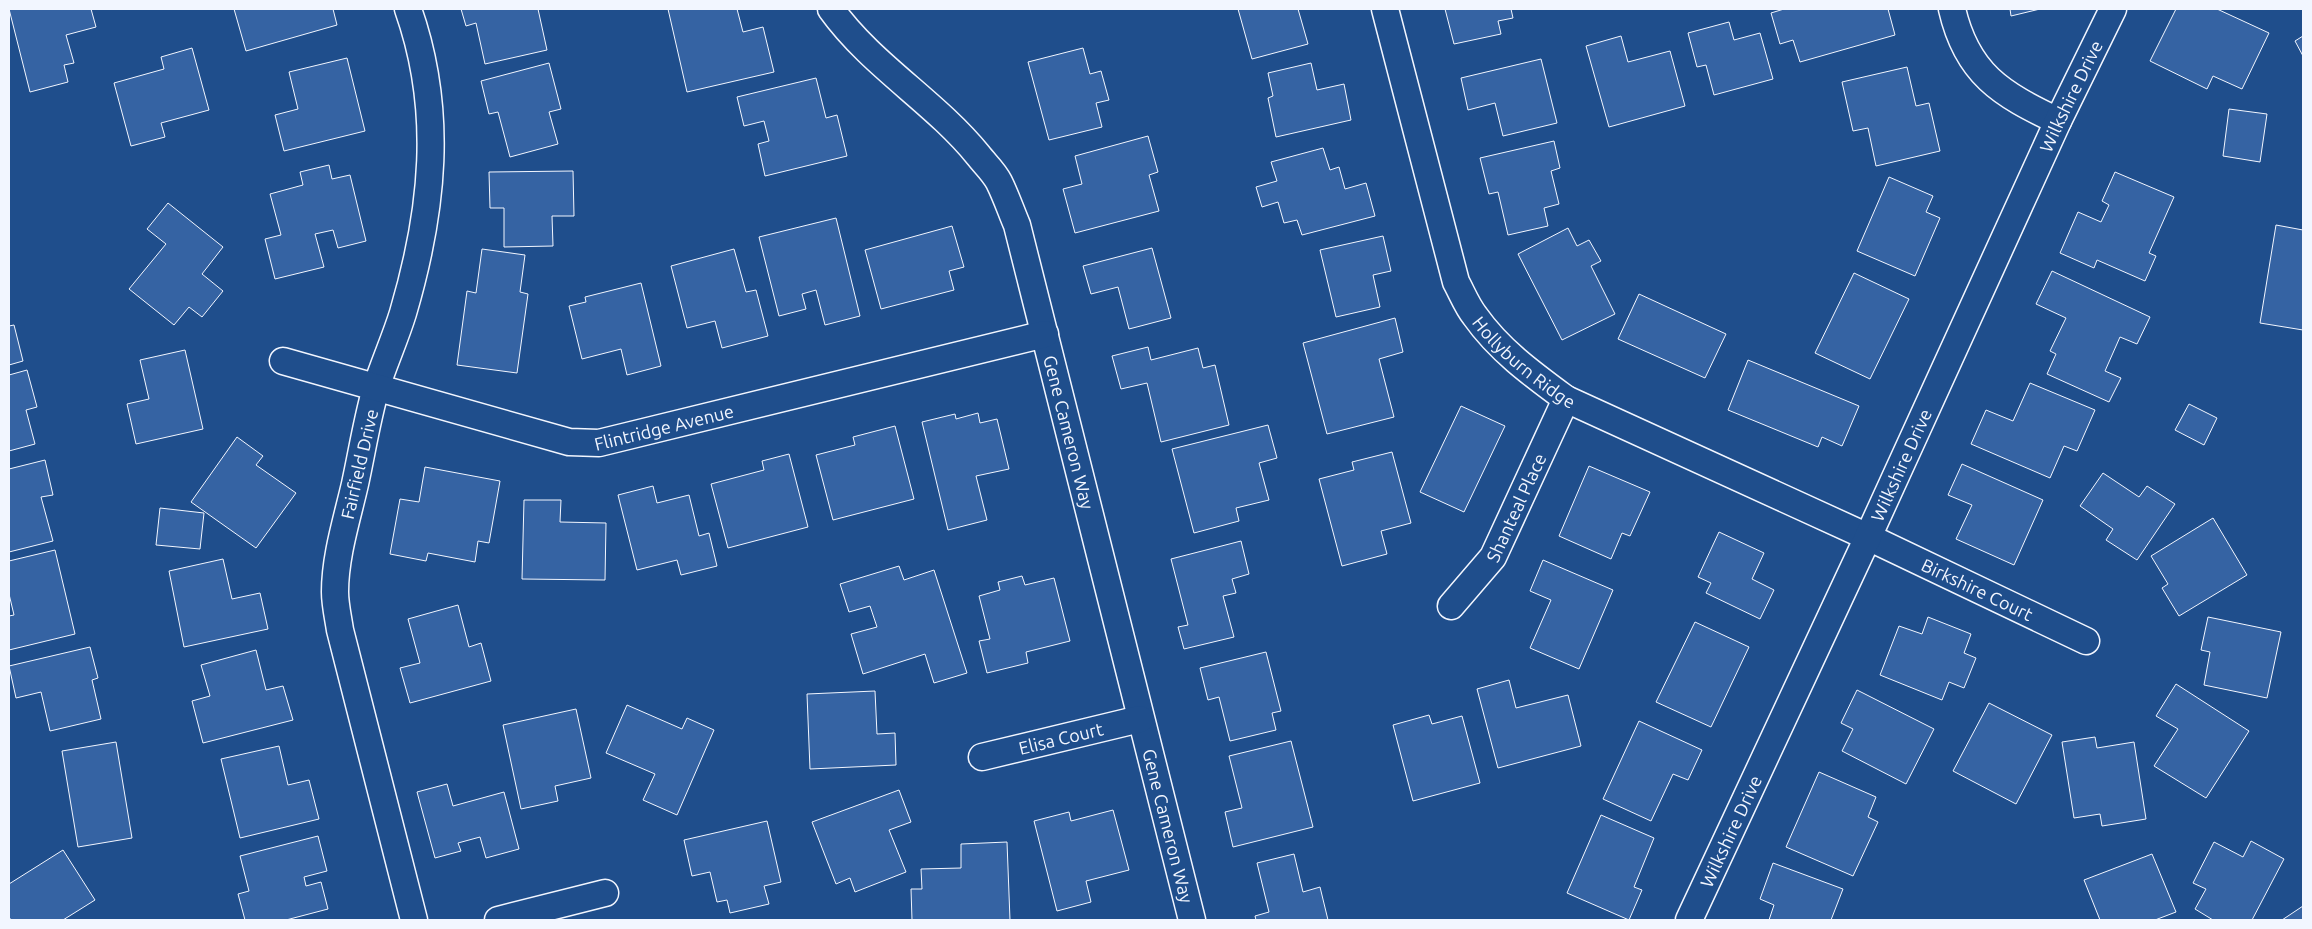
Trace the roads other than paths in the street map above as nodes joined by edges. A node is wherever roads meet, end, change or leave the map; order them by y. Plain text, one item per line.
1 (408, 9) edge
2 (831, 9) edge
3 (1385, 9) edge
4 (1952, 9) edge
5 (2113, 9) edge
6 (2058, 121) junction
7 (1045, 334) junction
8 (283, 362) dead end
9 (376, 389) junction
10 (1566, 399) junction
11 (1868, 538) junction
12 (1451, 606) dead end
13 (2086, 641) dead end
14 (1140, 719) junction
15 (982, 757) dead end
16 (605, 893) dead end
17 (414, 920) edge
18 (498, 920) edge
19 (1192, 920) edge
20 (1689, 920) edge

1 - 9 street, Fairfield Drive
2 - 7 street, Gene Cameron Way
3 - 10 street, Hollyburn Ridge
4 - 6 street
5 - 6 street, Wilkshire Drive
6 - 11 street, Wilkshire Drive
7 - 9 street, Flintridge Avenue
7 - 14 street, Gene Cameron Way
8 - 9 street, Flintridge Avenue
9 - 17 street, Fairfield Drive
10 - 11 street, Hollyburn Ridge
10 - 12 street, Shanteal Place
11 - 13 street, Birkshire Court
11 - 20 street, Wilkshire Drive
14 - 15 street, Elisa Court
14 - 19 street, Gene Cameron Way
16 - 18 street

